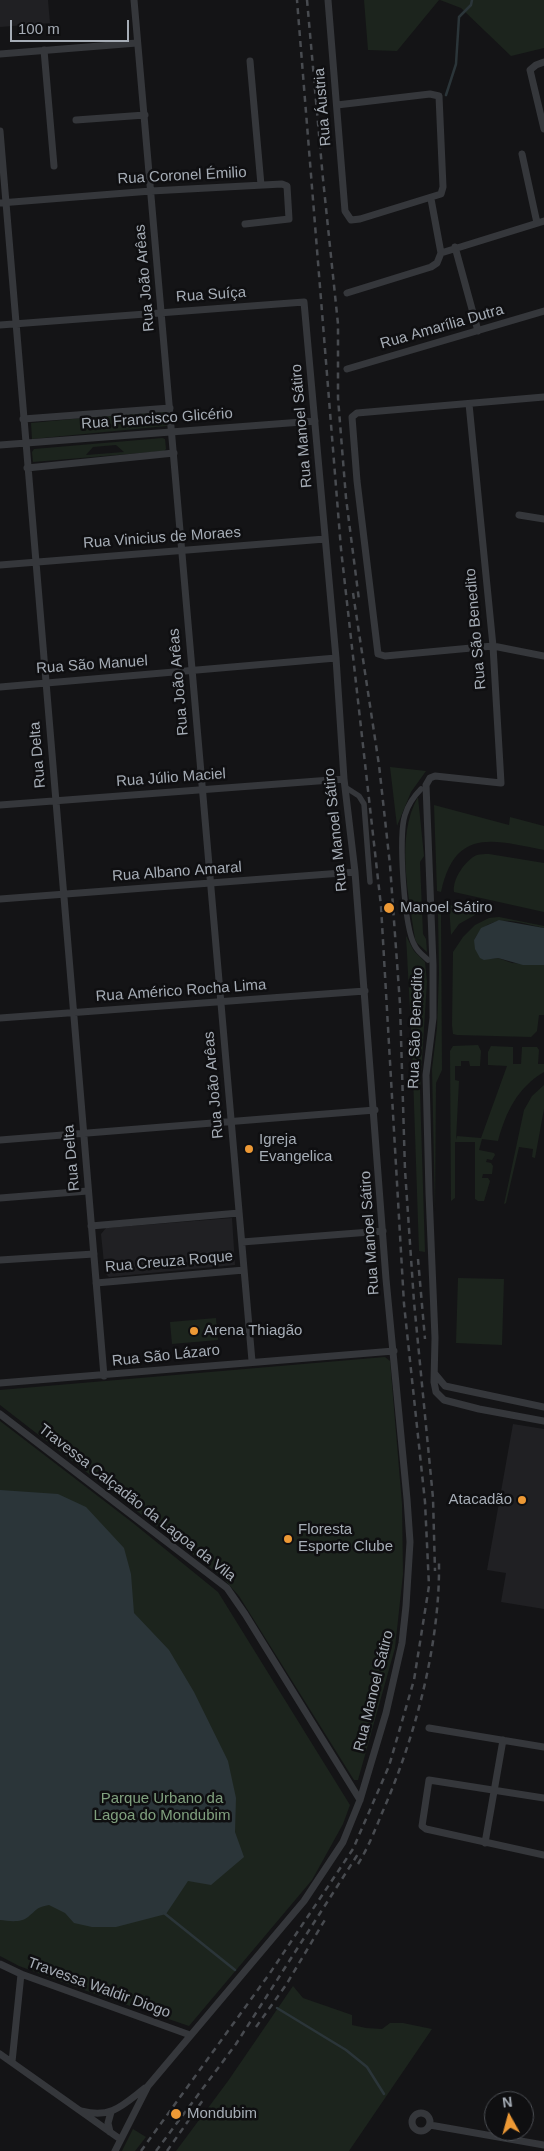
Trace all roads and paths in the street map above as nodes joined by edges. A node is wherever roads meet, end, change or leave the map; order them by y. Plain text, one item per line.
1 (134, 0) edge
2 (328, 0) edge
3 (137, 42) junction
4 (44, 50) junction
5 (0, 54) edge
6 (250, 61) dead end
7 (544, 62) edge
8 (337, 105) junction
9 (145, 115) junction
10 (76, 120) dead end
11 (544, 129) edge
12 (0, 131) edge
13 (522, 154) dead end
14 (54, 166) dead end
15 (261, 185) junction
16 (151, 191) junction
17 (431, 199) junction
18 (3, 203) edge
19 (540, 222) edge
20 (245, 224) dead end
21 (456, 247) junction
22 (441, 253) junction
23 (346, 293) dead end
24 (304, 302) joint
25 (544, 311) edge
26 (162, 313) junction
27 (15, 324) junction
28 (0, 325) edge
29 (478, 331) junction
30 (347, 369) dead end
31 (544, 397) edge
32 (469, 404) junction
33 (170, 408) junction
34 (23, 419) junction
35 (315, 421) junction
36 (172, 432) junction
37 (25, 443) junction
38 (0, 445) edge
39 (174, 453) junction
40 (27, 468) junction
41 (519, 515) dead end
42 (544, 519) edge
43 (325, 539) junction
44 (180, 551) junction
45 (36, 561) junction
46 (0, 565) edge
47 (492, 646) junction
48 (544, 656) edge
49 (336, 658) junction
50 (193, 672) junction
51 (46, 682) junction
52 (0, 687) edge
53 (344, 779) junction
54 (345, 787) junction
55 (421, 788) dead end
56 (203, 790) junction
57 (56, 800) junction
58 (0, 805) edge
59 (355, 872) junction
60 (370, 882) dead end
61 (211, 883) junction
62 (64, 894) junction
63 (0, 899) edge
64 (428, 960) dead end
65 (365, 991) junction
66 (220, 1003) junction
67 (73, 1013) junction
68 (0, 1018) edge
69 (375, 1110) junction
70 (231, 1122) junction
71 (84, 1132) junction
72 (0, 1140) edge
73 (88, 1191) junction
74 (0, 1198) edge
75 (239, 1213) junction
76 (91, 1226) junction
77 (383, 1231) junction
78 (242, 1242) junction
79 (94, 1254) junction
80 (0, 1260) edge
81 (244, 1270) junction
82 (96, 1283) junction
83 (394, 1351) junction
84 (252, 1362) junction
85 (435, 1374) junction
86 (104, 1376) junction
87 (0, 1383) edge
88 (521, 1403) junction
89 (544, 1406) edge
90 (0, 1414) edge
91 (519, 1416) junction
92 (544, 1421) edge
93 (428, 1728) dead end
94 (503, 1740) junction
95 (544, 1747) edge
96 (495, 1790) junction
97 (544, 1798) edge
98 (360, 1800) junction
99 (485, 1843) junction
100 (544, 1855) edge
101 (0, 1964) edge
102 (21, 1974) junction
103 (190, 2035) junction
104 (0, 2054) edge
105 (12, 2062) junction
106 (148, 2086) junction
107 (76, 2109) junction
108 (111, 2112) junction
109 (430, 2125) dead end
110 (110, 2132) junction
111 (120, 2139) junction
112 (544, 2145) edge
113 (115, 2151) edge

1 - 3 street, Rua João Arêas
2 - 8 street, Rua Áustria
3 - 4 street
3 - 9 street, Rua João Arêas
4 - 5 street
4 - 14 street
6 - 15 street
7 - 11 street
8 - 17 street, Rua Áustria
8 - 17 street
9 - 10 street
9 - 16 street, Rua João Arêas
12 - 18 street, Rua Delta
13 - 19 street
15 - 16 street, Rua Coronel Émilio
15 - 20 street, Rua Coronel Émilio
16 - 18 street, Rua Coronel Émilio
16 - 26 street, Rua João Arêas
17 - 22 street
18 - 27 street, Rua Delta
19 - 21 street
21 - 22 street
21 - 29 street
22 - 23 street
24 - 26 street, Rua Suíça
24 - 35 street, Rua Manoel Sátiro
25 - 29 street, Rua Amarília Dutra
26 - 27 street, Rua Suíça
26 - 33 street, Rua João Arêas
27 - 28 street, Rua Suíça
27 - 34 street, Rua Delta
29 - 30 street, Rua Amarília Dutra
31 - 32 street
32 - 47 street, Rua São Benedito
32 - 47 street
33 - 34 street, Rua Francisco Glicério
33 - 36 street, Rua João Arêas
34 - 37 street, Rua Delta
35 - 36 street, Rua Francisco Glicério
35 - 43 street, Rua Manoel Sátiro
36 - 37 street, Rua Francisco Glicério
36 - 39 street, Rua João Arêas
37 - 38 street, Rua Francisco Glicério
37 - 40 street, Rua Delta
39 - 40 street
39 - 44 street, Rua João Arêas
40 - 45 street, Rua Delta
41 - 42 street
43 - 44 street, Rua Vinicius de Moraes
43 - 49 street, Rua Manoel Sátiro
44 - 45 street, Rua Vinicius de Moraes
44 - 50 street, Rua João Arêas
45 - 46 street, Rua Vinicius de Moraes
45 - 51 street, Rua Delta
47 - 48 street
47 - 85 street, Rua São Benedito
49 - 50 street, Rua São Manuel
49 - 53 street, Rua Manoel Sátiro
50 - 51 street, Rua São Manuel
50 - 56 street, Rua João Arêas
51 - 52 street, Rua São Manuel
51 - 57 street, Rua Delta
53 - 54 street, Rua Manoel Sátiro
53 - 56 street, Rua Júlio Maciel
54 - 59 street, Rua Manoel Sátiro
54 - 60 street
55 - 64 street
56 - 57 street, Rua Júlio Maciel
56 - 61 street, Rua João Arêas
57 - 58 street, Rua Júlio Maciel
57 - 62 street, Rua Delta
59 - 61 street, Rua Albano Amaral
59 - 65 street, Rua Manoel Sátiro
61 - 62 street, Rua Albano Amaral
61 - 66 street, Rua João Arêas
62 - 63 street, Rua Albano Amaral
62 - 67 street, Rua Delta
65 - 66 street, Rua Américo Rocha Lima
65 - 69 street, Rua Manoel Sátiro
66 - 67 street, Rua Américo Rocha Lima
66 - 70 street, Rua João Arêas
67 - 68 street, Rua Américo Rocha Lima
67 - 71 street, Rua Delta
69 - 70 street
69 - 77 street, Rua Manoel Sátiro
70 - 71 street
70 - 75 street, Rua João Arêas
71 - 72 street
71 - 73 street, Rua Delta
73 - 74 street
73 - 76 street, Rua Delta
75 - 76 street
75 - 78 street, Rua João Arêas
76 - 79 street, Rua Delta
77 - 78 street, Rua Creuza Roque
77 - 83 street, Rua Manoel Sátiro
78 - 81 street, Rua João Arêas
79 - 80 street, Rua Creuza Roque
79 - 82 street, Rua Delta
81 - 82 street, Rua Creuza Roque
81 - 84 street, Rua João Arêas
82 - 86 street, Rua Delta
83 - 84 street, Rua São Lázaro
83 - 98 street, Rua Manoel Sátiro
84 - 86 street, Rua São Lázaro
85 - 88 street
85 - 91 street
86 - 87 street, Rua São Lázaro
88 - 89 street
88 - 91 street
90 - 98 street, Travessa Calçadão da Lagoa da Vila
91 - 92 street
93 - 94 street
94 - 95 street
94 - 96 street
96 - 97 street
96 - 99 street
96 - 99 street
98 - 103 street, Rua Manoel Sátiro
99 - 100 street
101 - 102 street, Travessa Waldir Diogo
102 - 103 street, Travessa Waldir Diogo
102 - 105 street
103 - 106 street, Rua Manoel Sátiro
104 - 105 street
105 - 107 street
106 - 108 street, Rua Manoel Sátiro
106 - 111 street, Rua Manoel Sátiro
107 - 108 street
107 - 110 street
108 - 110 street
109 - 112 street
110 - 111 street
111 - 113 street, Rua Manoel Sátiro

